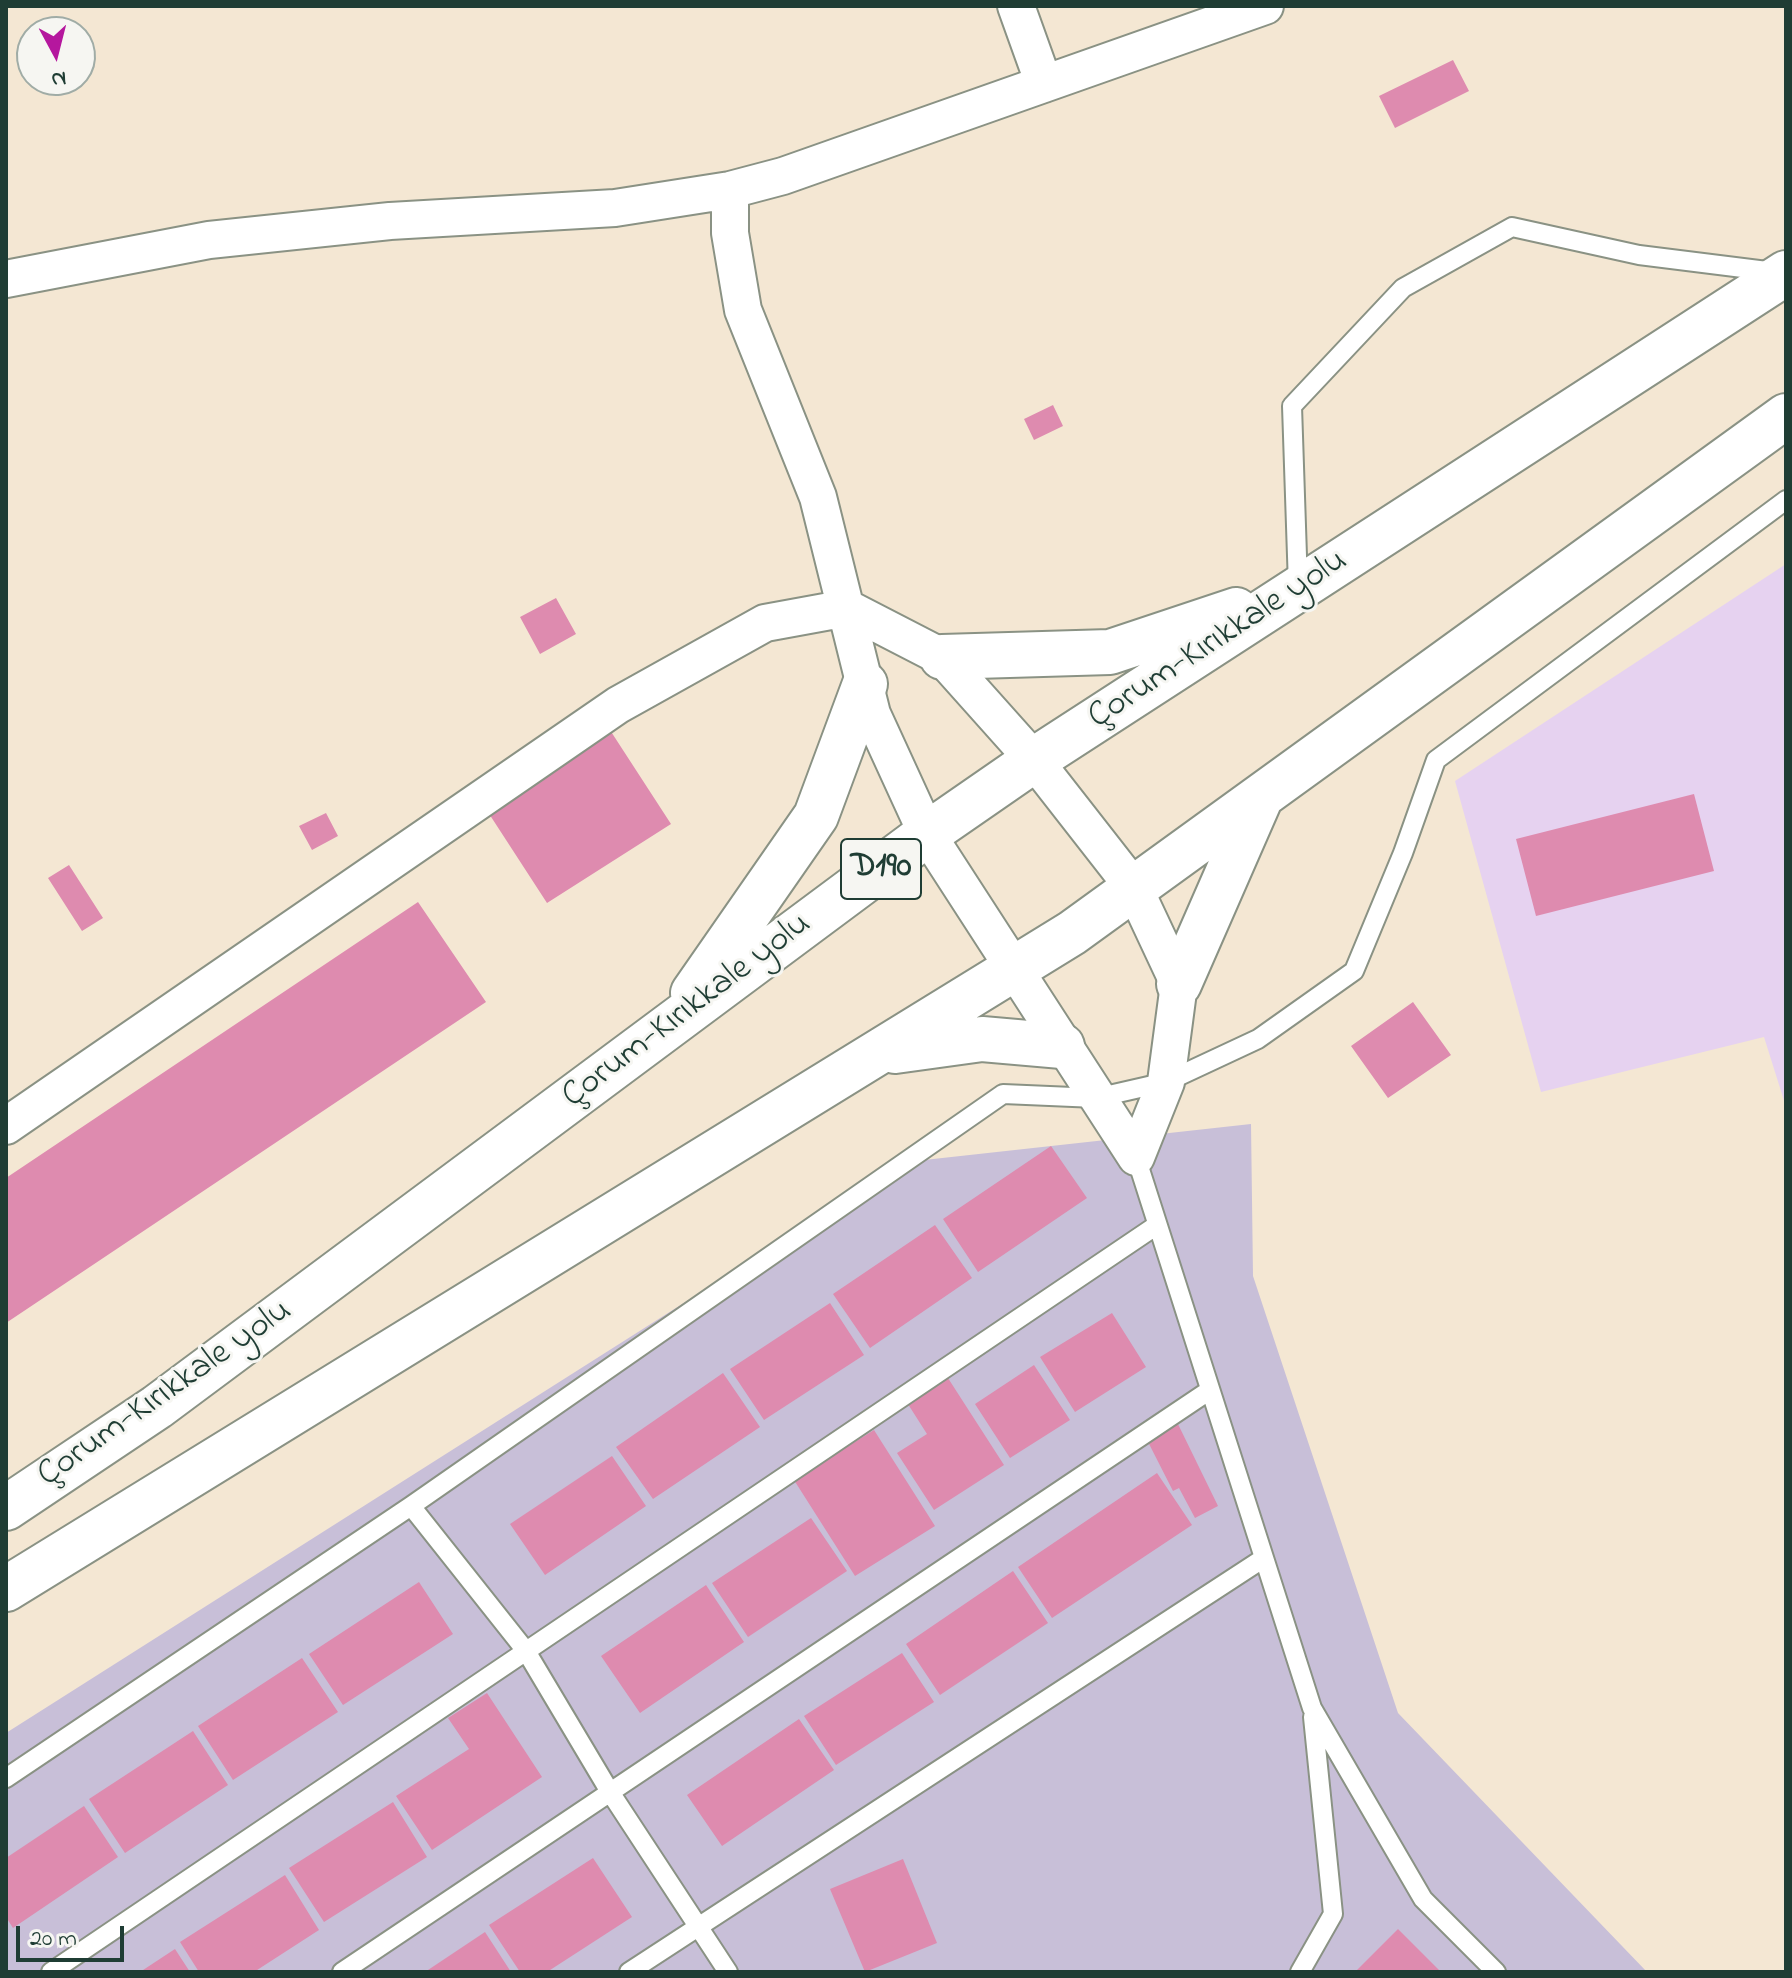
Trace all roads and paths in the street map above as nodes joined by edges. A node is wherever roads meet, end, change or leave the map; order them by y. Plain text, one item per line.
1 (1016, 6) edge
2 (1265, 6) edge
3 (1044, 84) junction
4 (730, 190) junction
5 (1786, 273) edge
6 (6, 279) edge
7 (1786, 416) edge
8 (1786, 500) edge
9 (1299, 589) junction
10 (847, 608) junction
11 (942, 657) junction
12 (865, 684) junction
13 (1034, 760) junction
14 (1261, 796) junction
15 (927, 834) junction
16 (1134, 888) junction
17 (1012, 970) junction
18 (1179, 984) junction
19 (671, 1024) junction
20 (1062, 1046) junction
21 (877, 1053) junction
22 (1166, 1082) junction
23 (1096, 1098) junction
24 (6, 1126) edge
25 (1136, 1157) junction
26 (1157, 1225) junction
27 (1210, 1390) junction
28 (411, 1506) junction
29 (6, 1508) edge
30 (1264, 1558) junction
31 (6, 1589) edge
32 (526, 1651) junction
33 (1312, 1708) junction
34 (6, 1778) edge
35 (610, 1792) junction
36 (701, 1925) junction
37 (51, 1972) edge
38 (342, 1972) edge
39 (629, 1972) edge
40 (728, 1972) edge
41 (1300, 1972) edge
42 (1496, 1972) edge

1 - 3 street
2 - 3 street
3 - 4 street
4 - 6 street
4 - 10 street
5 - 9 highway, Çorum-Kırıkkale yolu / D190
5 - 9 lane
7 - 14 highway, Çorum-Kırıkkale yolu
8 - 22 lane
9 - 11 highway
9 - 13 highway, Çorum-Kırıkkale yolu / D190
10 - 11 street
10 - 12 street
10 - 24 street
11 - 13 street
12 - 15 street
12 - 19 highway
13 - 15 highway, Çorum-Kırıkkale yolu / D190
13 - 16 street
14 - 16 highway, Çorum-Kırıkkale yolu
14 - 18 highway
15 - 17 street
15 - 19 highway, Çorum-Kırıkkale yolu / D190
16 - 17 highway, Çorum-Kırıkkale yolu
16 - 18 street
17 - 20 street
17 - 21 highway, Çorum-Kırıkkale yolu
18 - 22 street
19 - 29 highway, Çorum-Kırıkkale yolu / D190
20 - 21 highway
20 - 23 street
21 - 31 highway, Çorum-Kırıkkale yolu
22 - 23 lane
22 - 25 street
23 - 25 street
23 - 28 lane
25 - 26 lane
26 - 27 lane
26 - 32 lane
27 - 30 lane
27 - 35 lane
28 - 32 lane
28 - 34 lane
30 - 33 lane
30 - 36 lane
32 - 35 lane
32 - 37 lane
33 - 41 lane
33 - 42 lane
35 - 36 lane
35 - 38 lane
36 - 39 lane
36 - 40 lane

